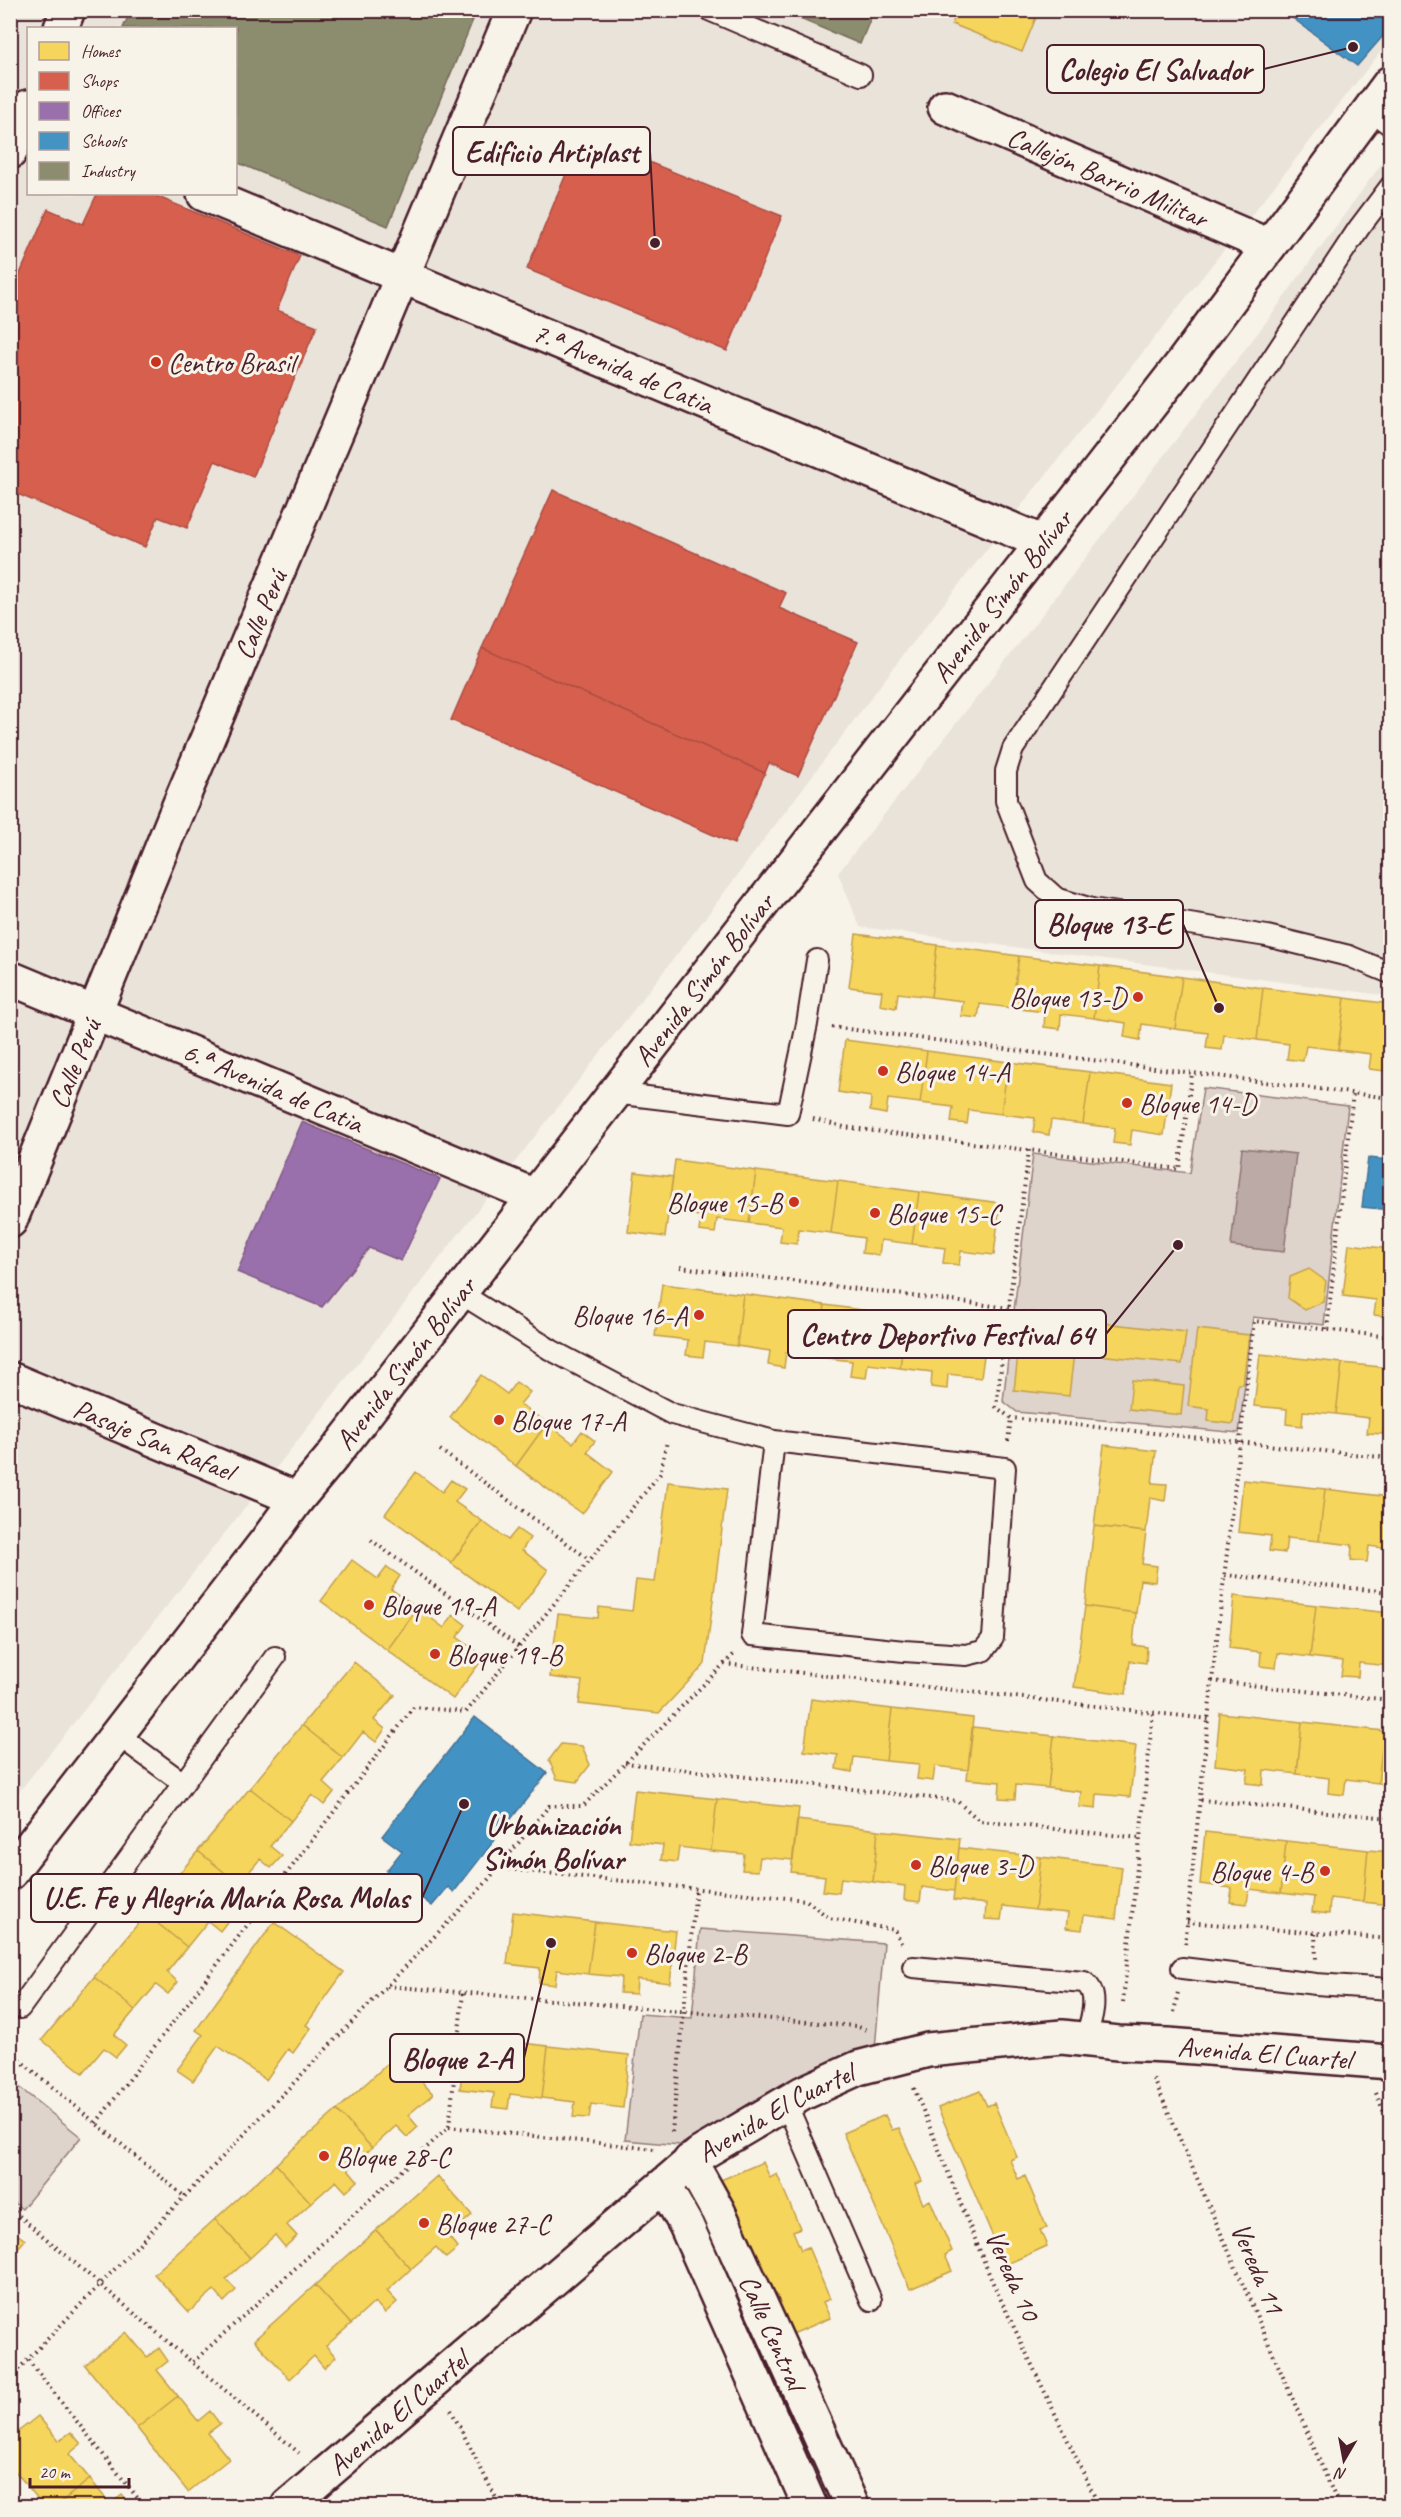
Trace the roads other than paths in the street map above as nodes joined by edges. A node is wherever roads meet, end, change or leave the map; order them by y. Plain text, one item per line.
1 (68, 10) edge
2 (514, 10) edge
3 (709, 10) edge
4 (61, 27) edge
5 (861, 75) dead end
6 (1390, 83) edge
7 (945, 107) dead end
8 (23, 115) edge
9 (1380, 118) edge
10 (10, 152) edge
11 (1390, 187) edge
12 (206, 195) edge
13 (1269, 246) junction
14 (402, 276) junction
15 (1042, 543) junction
16 (817, 960) dead end
17 (1390, 974) edge
18 (10, 978) edge
19 (94, 1012) junction
20 (614, 1093) junction
21 (535, 1196) junction
22 (10, 1221) edge
23 (460, 1293) junction
24 (10, 1379) edge
25 (774, 1441) junction
26 (297, 1499) junction
27 (275, 1657) dead end
28 (118, 1735) junction
29 (183, 1783) junction
30 (17, 1854) edge
31 (913, 1967) road end
32 (1182, 1968) road end
33 (1390, 1989) edge
34 (20, 2008) dead end
35 (1085, 2039) junction
36 (1390, 2062) edge
37 (786, 2103) junction
38 (687, 2155) junction
39 (664, 2186) junction
40 (872, 2300) dead end
41 (288, 2506) edge
42 (810, 2506) edge
43 (852, 2506) edge

1 - 4 street
2 - 14 street, Calle Perú
3 - 5 lane
6 - 9 street, Avenida Simón Bolívar
7 - 13 street, Callejón Barrio Militar
8 - 10 street
9 - 13 street, Avenida Simón Bolívar
11 - 17 lane
12 - 14 street, 7.ª Avenida de Catia
13 - 15 street, Avenida Simón Bolívar
14 - 15 street, 7.ª Avenida de Catia
14 - 19 street, Calle Perú
15 - 20 street, Avenida Simón Bolívar
16 - 20 lane
18 - 19 street, 6.ª Avenida de Catia
19 - 21 street, 6.ª Avenida de Catia
19 - 22 street, Calle Perú
20 - 21 street, Avenida Simón Bolívar
21 - 23 street, Avenida Simón Bolívar
23 - 25 lane
23 - 26 street, Avenida Simón Bolívar
24 - 26 street, Pasaje San Rafael
25 - 25 lane
26 - 28 street, Avenida Simón Bolívar
27 - 29 lane
28 - 29 lane
28 - 30 street, Avenida Simón Bolívar
29 - 34 lane
31 - 35 lane
32 - 33 lane
35 - 36 street, Avenida El Cuartel
35 - 37 street, Avenida El Cuartel
37 - 38 street, Avenida El Cuartel
37 - 40 lane
38 - 39 street, Avenida El Cuartel
38 - 43 street, Calle Central
39 - 41 street, Avenida El Cuartel
39 - 42 street, Calle Central

